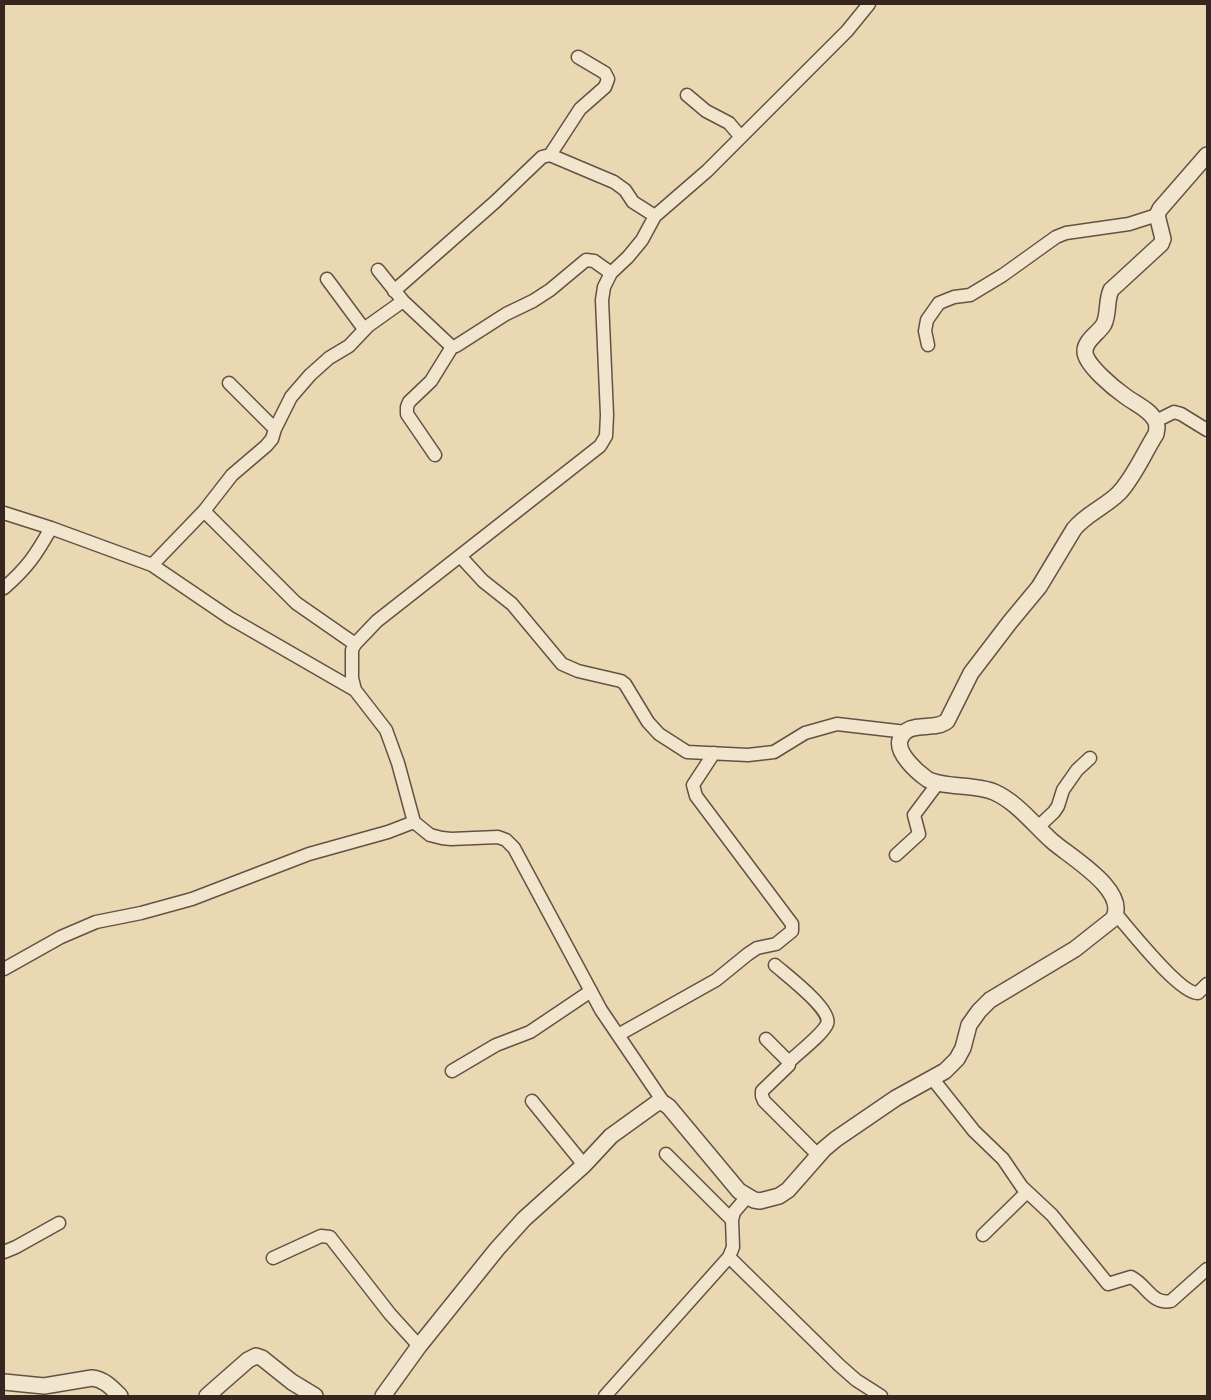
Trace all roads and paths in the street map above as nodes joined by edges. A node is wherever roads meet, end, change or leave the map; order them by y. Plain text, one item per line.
1 (869, 4) edge
2 (578, 57) dead end
3 (687, 95) dead end
4 (740, 136) junction
5 (550, 155) junction
6 (1207, 155) edge
7 (655, 216) junction
8 (1157, 216) junction
9 (378, 270) dead end
10 (611, 273) junction
11 (326, 279) dead end
12 (394, 291) junction
13 (403, 301) junction
14 (364, 329) junction
15 (928, 345) dead end
16 (452, 347) junction
17 (230, 383) dead end
18 (1156, 421) junction
19 (275, 429) junction
20 (1207, 430) edge
21 (435, 455) dead end
22 (204, 511) junction
23 (4, 513) edge
24 (50, 528) junction
25 (460, 556) junction
26 (152, 565) junction
27 (4, 588) edge
28 (355, 644) junction
29 (355, 690) junction
30 (906, 732) junction
31 (714, 753) junction
32 (1090, 758) dead end
33 (938, 782) junction
34 (414, 822) junction
35 (1038, 827) junction
36 (896, 855) dead end
37 (1116, 914) junction
38 (775, 965) dead end
39 (4, 969) edge
40 (1207, 984) edge
41 (591, 991) junction
42 (618, 1035) junction
43 (766, 1039) dead end
44 (789, 1062) junction
45 (452, 1071) dead end
46 (932, 1078) junction
47 (532, 1101) dead end
48 (664, 1103) junction
49 (666, 1154) dead end
50 (818, 1156) junction
51 (584, 1165) junction
52 (1027, 1192) junction
53 (747, 1196) junction
54 (732, 1220) junction
55 (59, 1223) dead end
56 (983, 1235) dead end
57 (4, 1252) edge
58 (729, 1257) junction
59 (273, 1258) dead end
60 (1207, 1269) edge
61 (419, 1346) junction
62 (4, 1382) edge
63 (120, 1396) edge
64 (207, 1396) edge
65 (315, 1396) edge
66 (385, 1396) edge
67 (605, 1396) edge
68 (881, 1396) edge

1 - 4 street
2 - 5 street
3 - 4 street
4 - 7 street
5 - 7 street
5 - 12 street
6 - 8 street
7 - 10 street
8 - 15 street
8 - 18 street
9 - 12 street
10 - 16 street
10 - 25 street
11 - 14 street
12 - 13 street
13 - 14 street
13 - 16 street
14 - 19 street
16 - 21 street
17 - 19 street
18 - 20 street
18 - 30 street
19 - 22 street
22 - 26 street
22 - 28 street
23 - 24 street
24 - 26 street
24 - 27 street
25 - 28 street
25 - 31 street
26 - 29 street
28 - 29 street
29 - 34 street
30 - 31 street
30 - 33 street
31 - 42 street
32 - 35 street
33 - 35 street
33 - 36 street
34 - 39 street
34 - 41 street
35 - 37 street
37 - 40 street
37 - 46 street
38 - 44 street
41 - 42 street
41 - 45 street
42 - 48 street
43 - 44 street
44 - 50 street
46 - 50 street
46 - 52 street
47 - 51 street
48 - 51 street
48 - 53 street
49 - 54 street
50 - 53 street
51 - 61 street
52 - 56 street
52 - 60 street
53 - 54 street
54 - 58 street
55 - 57 street
58 - 67 street
58 - 68 street
59 - 61 street
61 - 66 street
62 - 63 street
64 - 65 street

